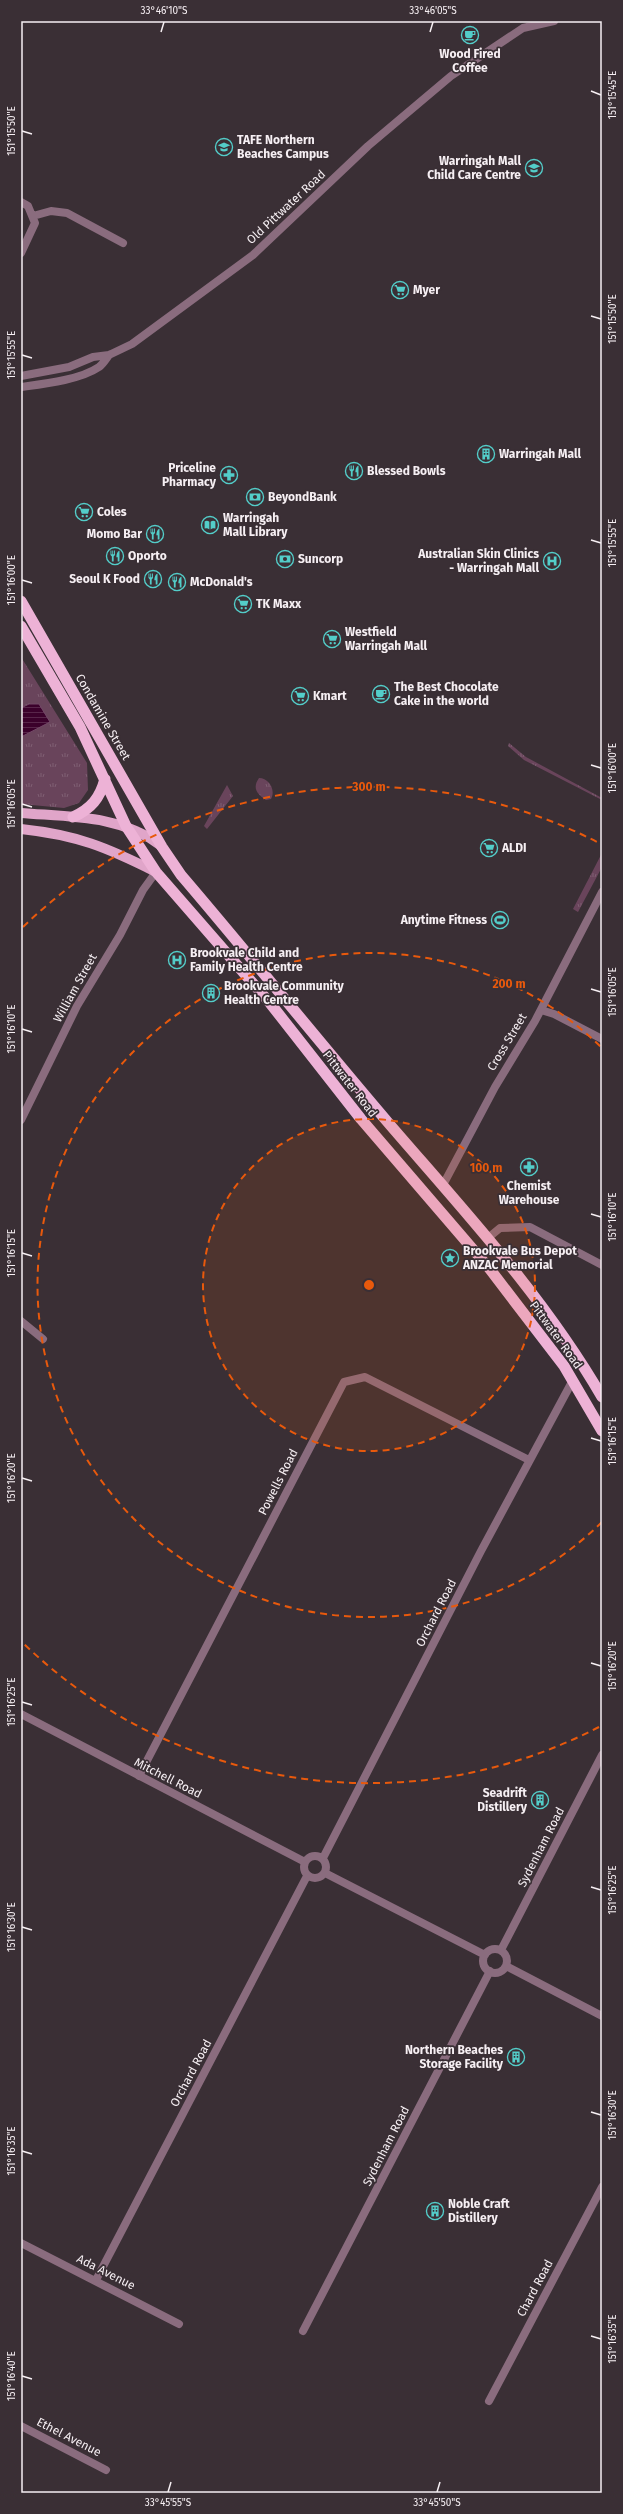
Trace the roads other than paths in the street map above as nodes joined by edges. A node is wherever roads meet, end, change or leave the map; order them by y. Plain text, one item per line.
1 (554, 21) edge
2 (21, 202) edge
3 (33, 216) junction
4 (123, 243) dead end
5 (21, 253) edge
6 (109, 355) junction
7 (21, 376) edge
8 (21, 387) edge
9 (21, 601) edge
10 (21, 626) edge
11 (105, 779) junction
12 (21, 813) edge
13 (73, 817) junction
14 (126, 826) junction
15 (21, 829) edge
16 (162, 847) junction
17 (156, 872) junction
18 (602, 892) edge
19 (541, 1010) junction
20 (602, 1039) edge
21 (21, 1120) edge
22 (443, 1185) junction
23 (431, 1203) junction
24 (488, 1238) junction
25 (602, 1265) edge
26 (21, 1322) edge
27 (43, 1339) dead end
28 (573, 1380) junction
29 (602, 1397) edge
30 (602, 1432) edge
31 (529, 1460) junction
32 (21, 1714) edge
33 (602, 1755) edge
34 (139, 1776) junction
35 (322, 1858) junction
36 (305, 1862) junction
37 (325, 1873) junction
38 (307, 1876) junction
39 (501, 1950) junction
40 (485, 1955) junction
41 (506, 1966) junction
42 (490, 1971) junction
43 (602, 2016) edge
44 (602, 2187) edge
45 (21, 2242) edge
46 (96, 2280) junction
47 (179, 2324) dead end
48 (303, 2331) dead end
49 (489, 2401) dead end
50 (21, 2426) edge
51 (106, 2470) dead end

1 - 6 street, Old Pittwater Road
2 - 3 street
3 - 4 street
3 - 5 street
6 - 7 street, Old Pittwater Road
6 - 8 street, Old Pittwater Road
9 - 16 highway, Condamine Street
10 - 11 highway, Condamine Street
11 - 13 highway
11 - 14 highway, Condamine Street
12 - 13 main road
13 - 14 main road
14 - 16 main road
14 - 17 highway, Condamine Street
15 - 17 main road, Pittwater Road
16 - 22 highway, Pittwater Road
17 - 21 street, William Street
17 - 23 highway, Pittwater Road
18 - 19 street, Cross Street
19 - 20 street
19 - 22 street, Cross Street
22 - 23 highway, Cross Street
22 - 24 highway, Pittwater Road
23 - 28 highway, Pittwater Road
24 - 25 street
24 - 29 highway, Pittwater Road
26 - 27 street
28 - 30 highway, Pittwater Road
28 - 31 street, Orchard Road
31 - 34 street, Powells Road
31 - 35 street, Orchard Road
32 - 34 street, Mitchell Road
33 - 39 street, Sydenham Road
34 - 36 street, Mitchell Road
35 - 36 street
35 - 37 street
36 - 38 street
37 - 38 street
37 - 40 street
38 - 46 street, Orchard Road
39 - 40 street
39 - 41 street
40 - 42 street
41 - 42 street
41 - 43 street
42 - 48 street, Sydenham Road
44 - 49 street, Chard Road
45 - 46 street, Ada Avenue
46 - 47 street, Ada Avenue
50 - 51 street, Ethel Avenue

